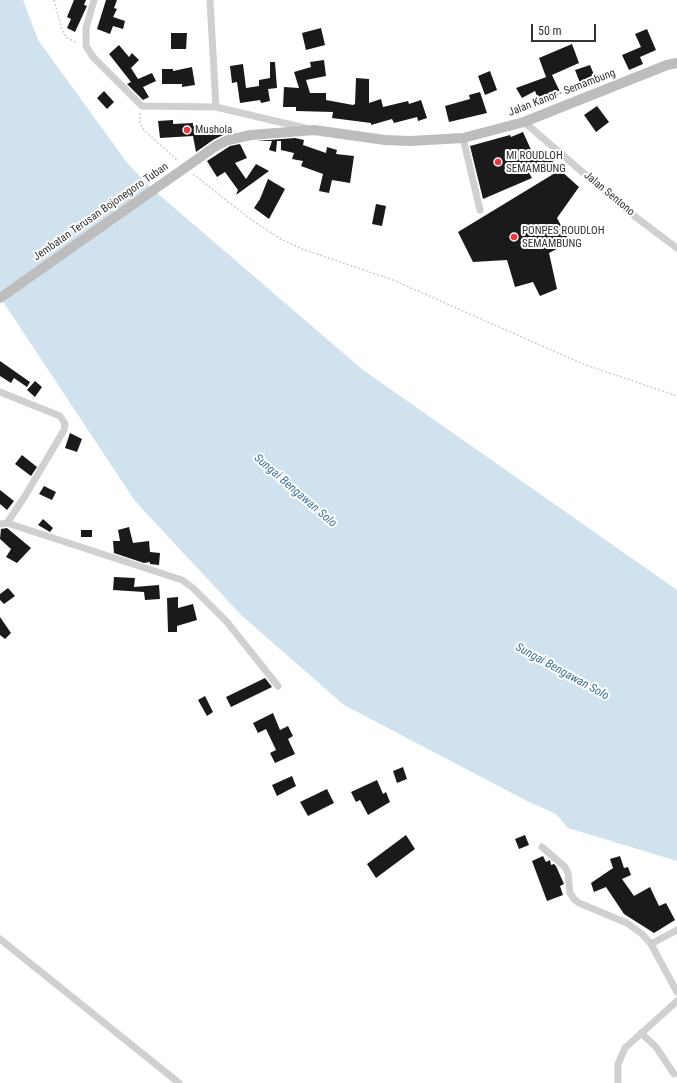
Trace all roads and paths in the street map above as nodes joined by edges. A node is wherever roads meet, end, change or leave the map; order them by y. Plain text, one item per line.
1 (54, 0) edge
2 (94, 0) edge
3 (210, 0) edge
4 (86, 46) junction
5 (677, 63) edge
6 (142, 106) junction
7 (216, 107) junction
8 (524, 122) junction
9 (314, 130) junction
10 (463, 138) junction
11 (216, 146) joint
12 (180, 163) dead end
13 (191, 173) dead end
14 (480, 210) dead end
15 (677, 248) edge
16 (0, 298) edge
17 (0, 392) edge
18 (677, 396) edge
19 (3, 523) edge
20 (278, 686) dead end
21 (542, 847) dead end
22 (677, 930) edge
23 (0, 939) edge
24 (651, 944) junction
25 (677, 992) edge
26 (677, 1001) edge
27 (640, 1033) junction
28 (674, 1074) dead end
29 (179, 1083) edge
30 (618, 1083) edge

1 - 4 path
2 - 4 street
3 - 7 street
4 - 6 street
5 - 8 street, Jalan Kanor - Semambung
6 - 7 street
6 - 12 path
7 - 9 street
8 - 10 street, Jalan Kanor - Semambung
8 - 15 street, Jalan Sentono
9 - 10 street, Jalan Kanor - Semambung
9 - 11 street, Jalan Kanor - Semambung
10 - 14 street
11 - 16 street, Jembatan Terusan Bojonegoro Tuban, bridge
13 - 18 path
17 - 19 street
19 - 20 street
21 - 24 street
22 - 24 street
23 - 29 street
24 - 25 street
26 - 27 street
27 - 28 street
27 - 30 street

